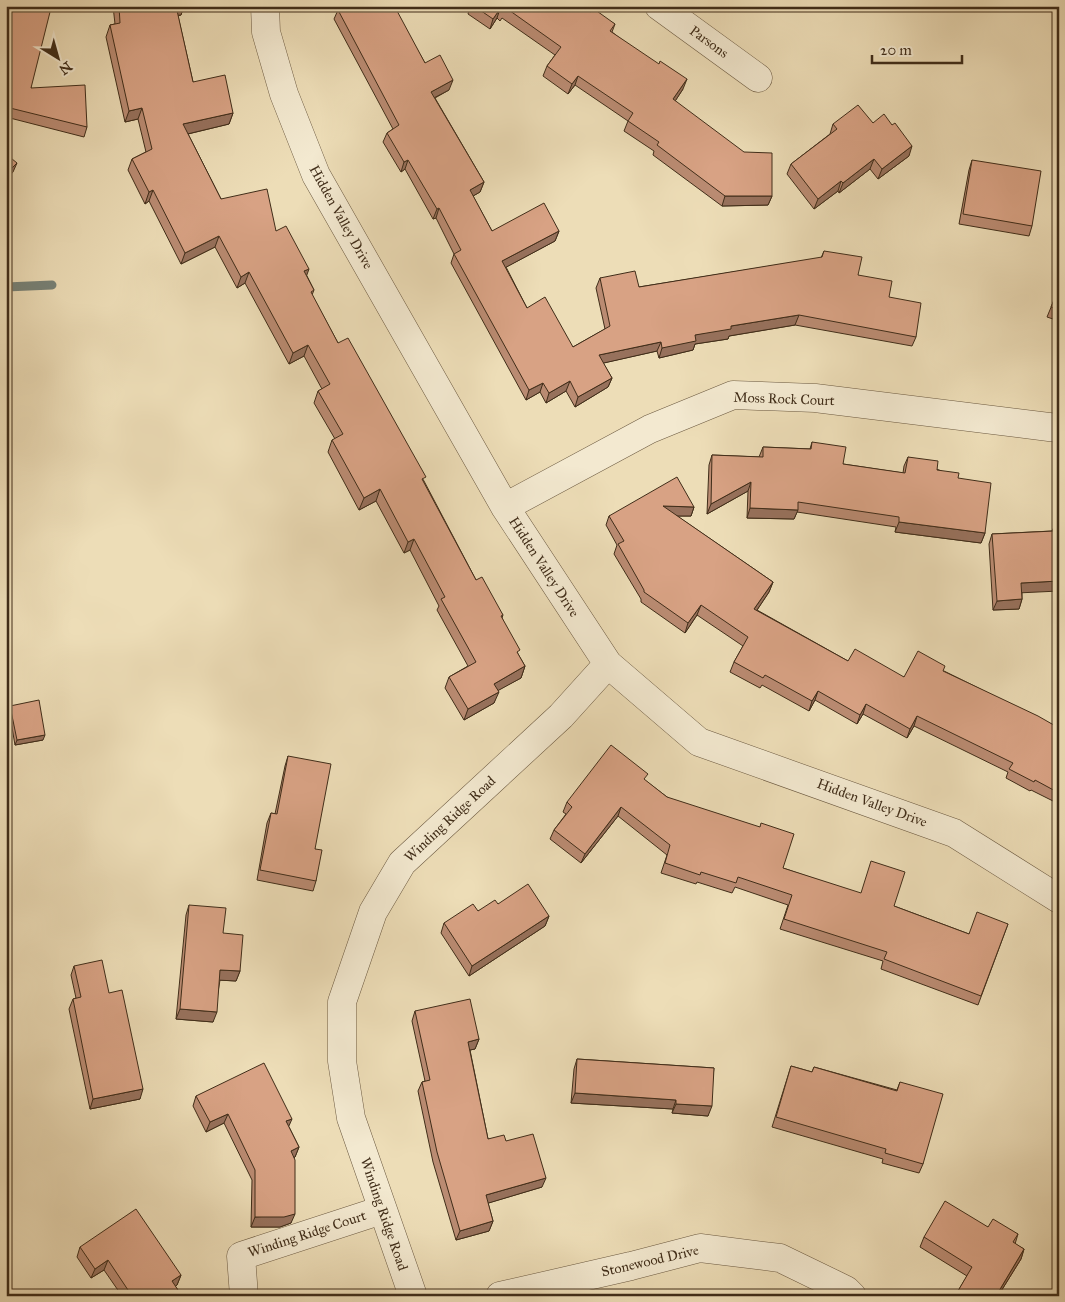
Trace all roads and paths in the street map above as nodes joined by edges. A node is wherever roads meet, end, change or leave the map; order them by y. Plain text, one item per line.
1 (265, 6) edge
2 (659, 6) edge
3 (758, 78) dead end
4 (1057, 428) dead end
5 (505, 507) junction
6 (608, 664) junction
7 (1059, 899) edge
8 (382, 1210) junction
9 (244, 1296) edge
10 (413, 1296) edge
11 (500, 1296) edge
12 (852, 1296) edge

1 - 5 street, Hidden Valley Drive
2 - 3 street, Parsons
4 - 5 street, Moss Rock Court
5 - 6 street, Hidden Valley Drive
6 - 7 street, Hidden Valley Drive
6 - 8 street, Winding Ridge Road
8 - 9 street, Winding Ridge Court
8 - 10 street, Winding Ridge Road
11 - 12 street, Stonewood Drive

